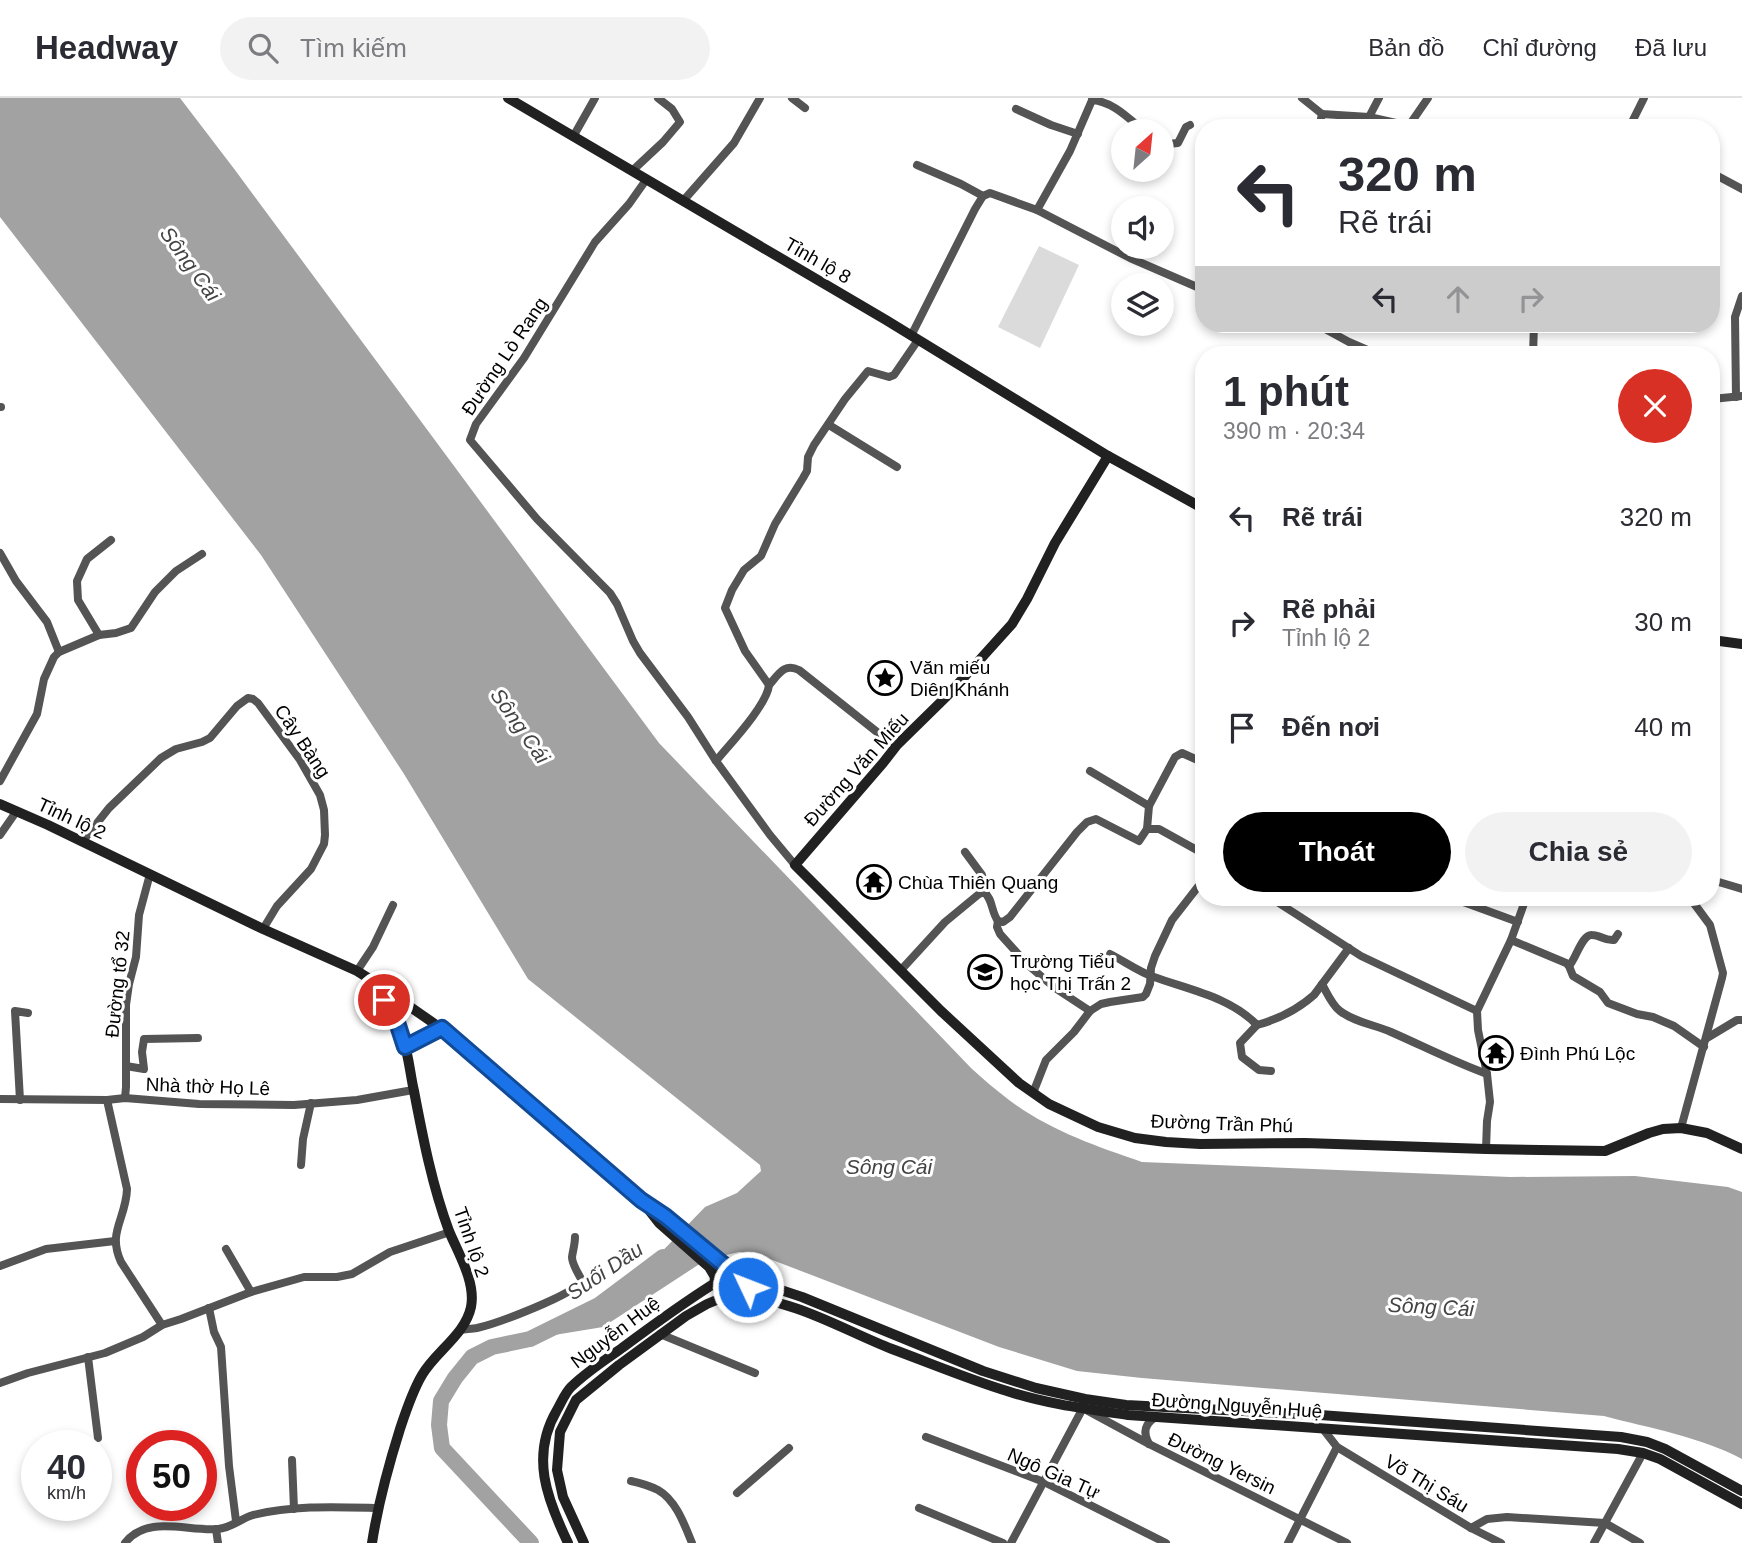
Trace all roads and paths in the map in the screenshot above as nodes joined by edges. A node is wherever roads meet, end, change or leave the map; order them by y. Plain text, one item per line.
1 (508, 98) edge
2 (595, 98) edge
3 (658, 98) edge
4 (760, 98) edge
5 (792, 98) edge
6 (1302, 98) edge
7 (1379, 98) edge
8 (1428, 98) edge
9 (1644, 98) edge
10 (1092, 99) edge
11 (805, 108) dead end
12 (1016, 109) dead end
13 (1322, 114) junction
14 (1369, 117) junction
15 (1129, 119) edge
16 (1321, 119) edge
17 (1378, 119) edge
18 (1414, 119) edge
19 (1635, 119) edge
20 (1190, 125) dead end
21 (1078, 134) junction
22 (573, 137) junction
23 (1174, 143) edge
24 (917, 165) dead end
25 (632, 171) junction
26 (1720, 177) edge
27 (646, 180) junction
28 (1742, 189) edge
29 (983, 196) junction
30 (683, 201) junction
31 (1037, 210) junction
32 (1195, 286) edge
33 (1742, 296) edge
34 (1332, 333) edge
35 (915, 338) junction
36 (1358, 346) edge
37 (1739, 397) edge
38 (1720, 398) edge
39 (829, 425) junction
40 (1108, 456) junction
41 (897, 467) dead end
42 (1195, 504) edge
43 (111, 540) dead end
44 (0, 553) edge
45 (202, 554) dead end
46 (99, 635) junction
47 (1720, 641) edge
48 (1742, 644) edge
49 (59, 652) junction
50 (769, 685) junction
51 (897, 745) junction
52 (1195, 758) edge
53 (716, 761) junction
54 (1090, 771) dead end
55 (0, 781) edge
56 (0, 804) edge
57 (1149, 806) junction
58 (16, 812) junction
59 (1147, 830) junction
60 (0, 835) edge
61 (82, 842) junction
62 (1195, 849) edge
63 (965, 852) dead end
64 (795, 864) junction
65 (150, 874) junction
66 (1720, 882) edge
67 (1742, 889) edge
68 (1195, 891) edge
69 (986, 893) junction
70 (393, 905) dead end
71 (1283, 906) edge
72 (1474, 906) edge
73 (1523, 906) edge
74 (1696, 906) edge
75 (998, 921) junction
76 (1518, 922) junction
77 (263, 929) junction
78 (1618, 934) dead end
79 (1511, 940) junction
80 (1349, 948) junction
81 (1110, 954) dead end
82 (1569, 966) junction
83 (901, 970) junction
84 (356, 971) junction
85 (1150, 976) junction
86 (373, 981) junction
87 (1322, 984) junction
88 (1090, 1011) junction
89 (1477, 1011) junction
90 (28, 1013) dead end
91 (1742, 1020) edge
92 (1257, 1025) junction
93 (442, 1028) junction
94 (198, 1038) dead end
95 (1705, 1042) junction
96 (405, 1047) junction
97 (126, 1066) junction
98 (1270, 1071) dead end
99 (1487, 1074) junction
100 (413, 1090) junction
101 (1034, 1093) junction
102 (125, 1098) junction
103 (0, 1099) edge
104 (20, 1100) junction
105 (107, 1100) junction
106 (311, 1103) junction
107 (1681, 1128) junction
108 (1486, 1149) junction
109 (1742, 1149) edge
110 (301, 1164) dead end
111 (450, 1232) junction
112 (575, 1237) dead end
113 (114, 1241) junction
114 (226, 1249) dead end
115 (709, 1259) junction
116 (0, 1266) edge
117 (729, 1269) junction
118 (745, 1278) junction
119 (715, 1280) junction
120 (251, 1292) junction
121 (734, 1298) junction
122 (209, 1308) junction
123 (162, 1325) junction
124 (460, 1330) junction
125 (660, 1334) junction
126 (894, 1335) junction
127 (889, 1347) junction
128 (611, 1355) junction
129 (88, 1357) junction
130 (619, 1365) junction
131 (755, 1373) dead end
132 (0, 1383) edge
133 (1084, 1404) junction
134 (1320, 1415) junction
135 (1156, 1417) junction
136 (1323, 1429) junction
137 (97, 1430) edge
138 (926, 1437) dead end
139 (1149, 1444) junction
140 (1337, 1447) junction
141 (789, 1448) dead end
142 (1643, 1453) junction
143 (292, 1460) dead end
144 (631, 1481) dead end
145 (1044, 1482) junction
146 (1742, 1491) edge
147 (737, 1493) dead end
148 (1742, 1504) edge
149 (378, 1508) junction
150 (919, 1508) dead end
151 (294, 1509) junction
152 (1300, 1519) junction
153 (236, 1521) junction
154 (1605, 1523) junction
155 (1471, 1528) junction
156 (216, 1530) junction
157 (125, 1543) edge
158 (218, 1543) edge
159 (372, 1543) edge
160 (568, 1543) edge
161 (584, 1543) edge
162 (692, 1543) edge
163 (1003, 1543) edge
164 (1011, 1543) edge
165 (1166, 1543) edge
166 (1288, 1543) edge
167 (1347, 1543) edge
168 (1501, 1543) edge
169 (1594, 1543) edge
170 (1640, 1543) edge

1 - 22 main road, Tỉnh lộ 8
2 - 22 street
3 - 25 street
4 - 30 street
5 - 11 street
6 - 13 street
7 - 14 street
8 - 18 street
9 - 19 street
10 - 15 street
10 - 21 street
12 - 21 street
13 - 14 street
13 - 16 street
14 - 17 street
20 - 23 street
21 - 31 street
22 - 25 main road, Tỉnh lộ 8
24 - 29 street
25 - 27 main road, Tỉnh lộ 8
26 - 28 street
27 - 30 main road, Tỉnh lộ 8
27 - 53 street, Đường Lò Rang
29 - 31 street
29 - 35 street
30 - 35 main road, Tỉnh lộ 8
31 - 32 street
33 - 37 street
34 - 36 street
35 - 39 street
35 - 40 main road, Tỉnh lộ 8
37 - 38 street
39 - 41 street
39 - 50 street
40 - 42 main road, Tỉnh lộ 8
40 - 51 main road, Đường Văn Miếu
43 - 46 street
44 - 49 street
45 - 46 street
46 - 49 street
47 - 48 main road
49 - 55 street
50 - 51 street
50 - 53 street
51 - 64 main road, Đường Văn Miếu
52 - 57 street
53 - 64 street
54 - 57 street
56 - 58 main road, Tỉnh lộ 2
57 - 59 street
58 - 60 street
58 - 61 main road, Tỉnh lộ 2
59 - 62 street
59 - 75 street
61 - 65 main road, Tỉnh lộ 2
61 - 77 street, Cây Bàng
63 - 69 street
64 - 83 main road, Đường Trần Phú
65 - 77 main road, Tỉnh lộ 2
65 - 97 street, Đường tổ 32
66 - 67 street
68 - 85 street
69 - 75 street
69 - 83 street
70 - 84 street
71 - 80 street
72 - 76 street
73 - 76 street
74 - 95 street
75 - 88 street
76 - 79 street
77 - 84 main road, Tỉnh lộ 2
78 - 82 street
79 - 82 street
79 - 89 street
80 - 87 street
80 - 89 street
81 - 85 street
82 - 95 street
83 - 101 main road, Đường Trần Phú
84 - 86 main road, Tỉnh lộ 2
85 - 88 street
85 - 92 street
86 - 93 main road, Tỉnh lộ 2
86 - 96 main road, Tỉnh lộ 2
87 - 92 street
87 - 99 street
88 - 101 street
89 - 99 street
90 - 104 street
91 - 95 street
92 - 98 street
93 - 96 main road
93 - 115 main road, Tỉnh lộ 2
94 - 97 street
95 - 107 street
96 - 100 main road, Tỉnh lộ 2
97 - 102 street, Đường tổ 32
99 - 108 street
100 - 106 street, Nhà thờ Họ Lê
100 - 111 main road, Tỉnh lộ 2
101 - 108 main road, Đường Trần Phú
102 - 105 street, Nhà thờ Họ Lê
102 - 106 street, Nhà thờ Họ Lê
103 - 104 street, Nhà thờ Họ Lê
104 - 105 street, Nhà thờ Họ Lê
105 - 113 street
106 - 110 street
107 - 108 main road, Đường Trần Phú
107 - 109 main road, Đường Trần Phú
111 - 120 street
111 - 124 main road, Tỉnh lộ 2
112 - 124 street
113 - 116 street
113 - 123 street
114 - 120 street
115 - 117 main road, Tỉnh lộ 2
115 - 119 main road
117 - 118 main road
117 - 119 main road
118 - 121 main road
118 - 126 main road, Đường Nguyễn Huệ
119 - 121 main road
119 - 128 main road, Nguyễn Huệ
120 - 122 street
121 - 125 main road, Nguyễn Huệ
121 - 127 main road, Đường Nguyễn Huệ
122 - 123 street
122 - 153 street
123 - 129 street
124 - 149 main road, Tỉnh lộ 2
125 - 130 main road, Nguyễn Huệ
125 - 131 street
126 - 127 main road
126 - 133 main road, Đường Nguyễn Huệ
127 - 133 main road, Đường Nguyễn Huệ
128 - 130 main road
128 - 160 main road, Nguyễn Huệ
129 - 132 street
129 - 137 street
130 - 161 main road, Nguyễn Huệ
133 - 134 main road, Đường Nguyễn Huệ
133 - 135 main road, Đường Nguyễn Huệ
133 - 139 street, Đường Yersin
133 - 145 street
134 - 136 main road
134 - 146 main road, Đường Nguyễn Huệ
135 - 136 main road, Đường Nguyễn Huệ
135 - 139 street
136 - 140 street
136 - 142 main road, Đường Nguyễn Huệ
138 - 145 street, Ngô Gia Tự
139 - 152 street, Đường Yersin
140 - 152 street
140 - 155 street, Võ Thị Sáu
141 - 147 street
142 - 148 main road, Đường Nguyễn Huệ
142 - 154 street
143 - 151 street
144 - 162 street
145 - 164 street
145 - 165 street, Ngô Gia Tự
149 - 151 street
149 - 159 main road, Tỉnh lộ 2
150 - 163 street
151 - 153 street
152 - 166 street
152 - 167 street, Đường Yersin
153 - 156 street
154 - 155 street
154 - 169 street
154 - 170 street
155 - 168 street, Võ Thị Sáu
156 - 157 street
156 - 158 street

